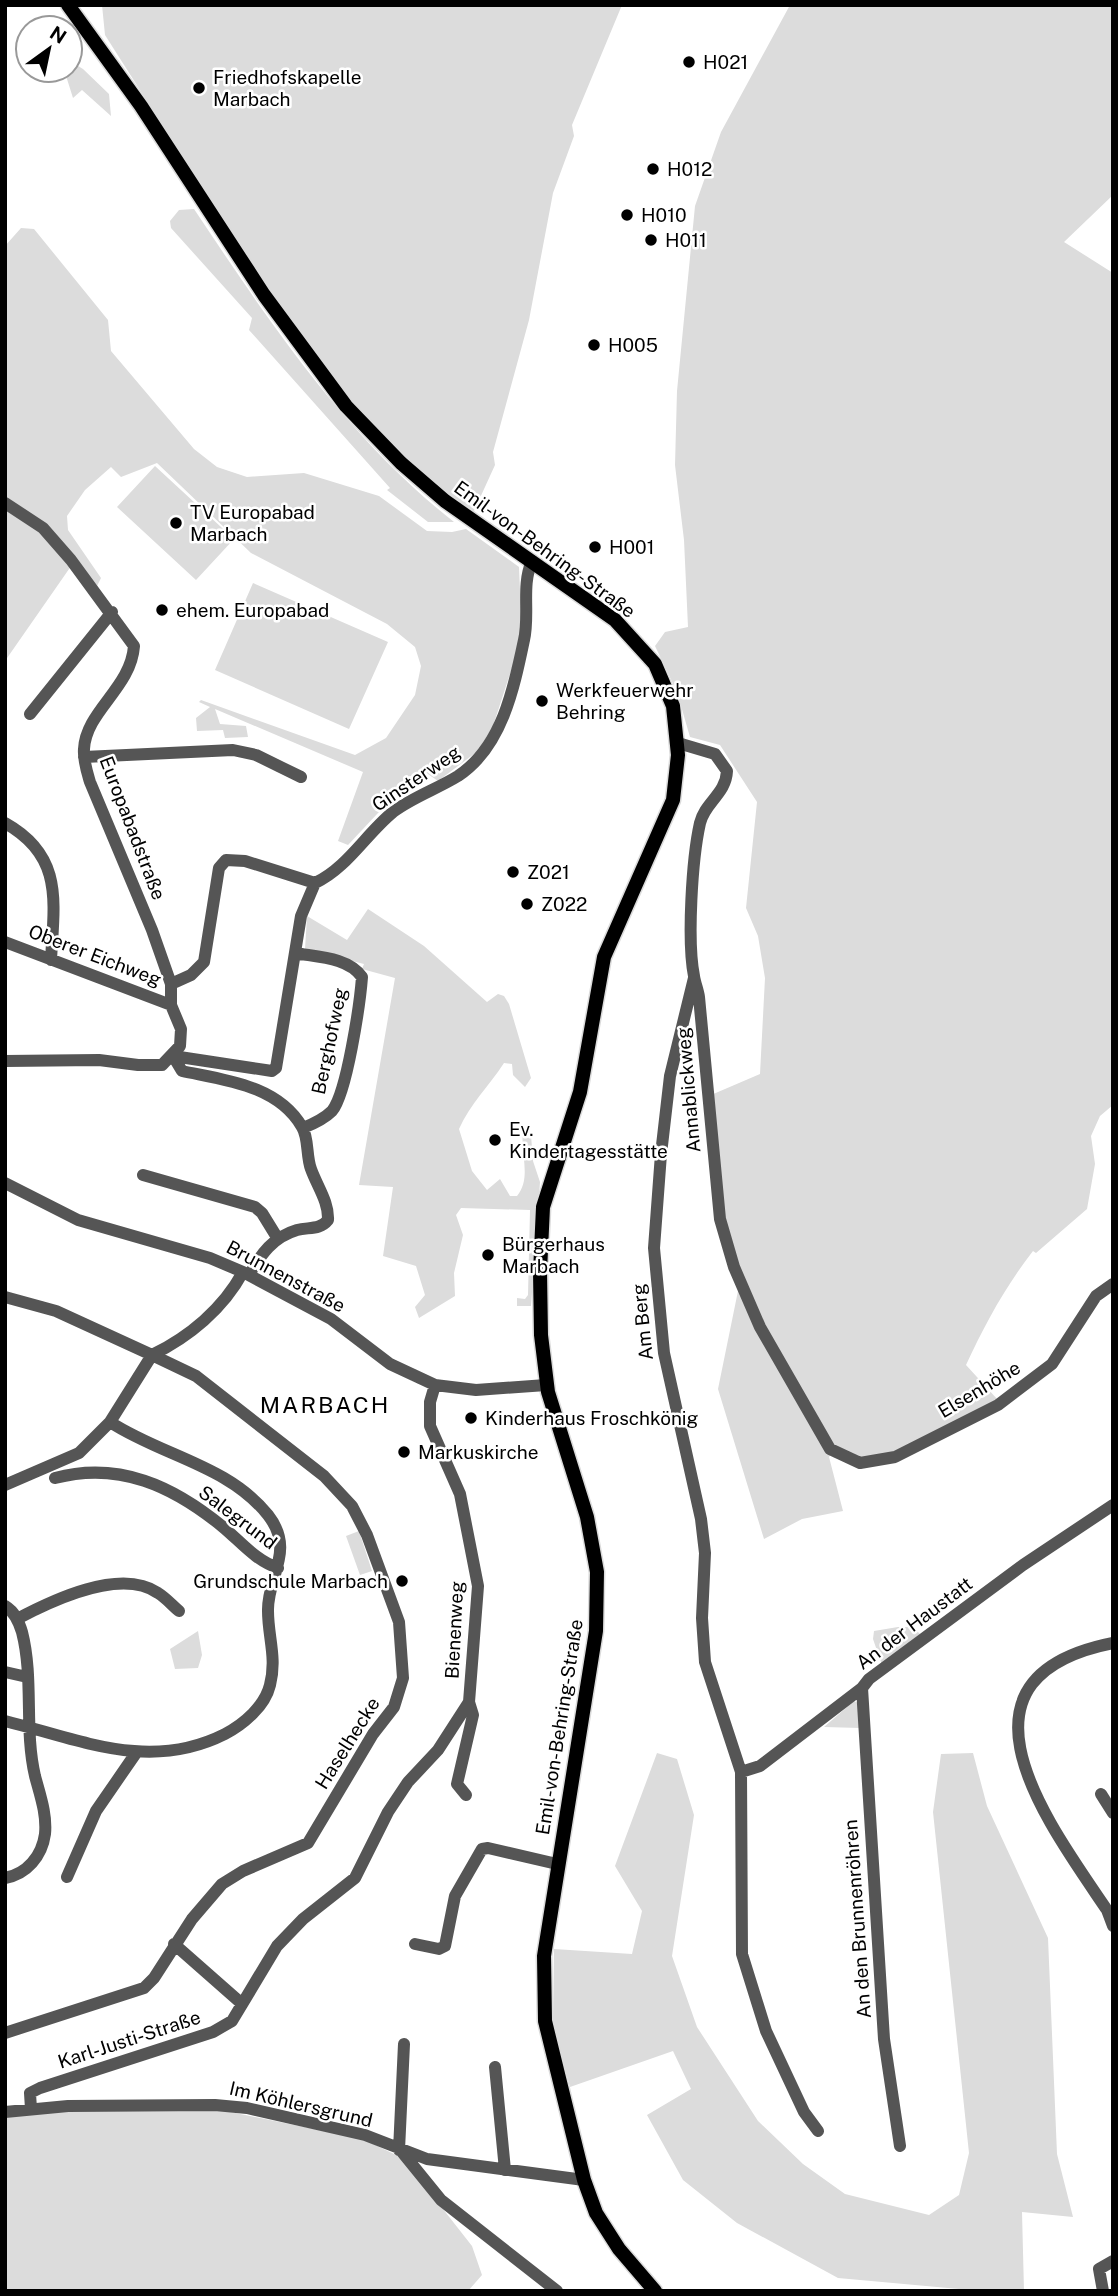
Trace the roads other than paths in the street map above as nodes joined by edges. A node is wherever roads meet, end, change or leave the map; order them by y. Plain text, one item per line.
1 (68, 5) edge
2 (5, 503) edge
3 (532, 561) junction
4 (111, 612) junction
5 (30, 714) dead end
6 (678, 743) junction
7 (84, 757) junction
8 (301, 777) dead end
9 (5, 823) edge
10 (315, 883) junction
11 (5, 942) edge
12 (295, 953) junction
13 (51, 960) junction
14 (694, 978) junction
15 (171, 984) junction
16 (171, 1005) junction
17 (173, 1056) junction
18 (5, 1061) edge
19 (303, 1128) junction
20 (143, 1175) dead end
21 (5, 1183) edge
22 (278, 1239) junction
23 (246, 1273) junction
24 (1113, 1284) edge
25 (7, 1300) edge
26 (152, 1354) junction
27 (435, 1385) junction
28 (546, 1385) junction
29 (110, 1422) junction
30 (830, 1449) joint
31 (55, 1478) dead end
32 (5, 1485) edge
33 (1113, 1505) edge
34 (278, 1568) junction
35 (5, 1606) edge
36 (179, 1611) dead end
37 (17, 1619) junction
38 (1113, 1643) edge
39 (5, 1672) edge
40 (26, 1676) junction
41 (862, 1688) junction
42 (469, 1702) junction
43 (5, 1721) edge
44 (28, 1727) junction
45 (136, 1753) junction
46 (741, 1772) junction
47 (1101, 1794) dead end
48 (466, 1795) dead end
49 (1113, 1813) edge
50 (557, 1864) junction
51 (67, 1877) dead end
52 (5, 1878) edge
53 (1110, 1909) edge
54 (1113, 1926) edge
55 (174, 1944) junction
56 (415, 1944) dead end
57 (241, 2003) junction
58 (5, 2033) edge
59 (404, 2044) dead end
60 (495, 2067) dead end
61 (31, 2109) junction
62 (5, 2112) edge
63 (818, 2131) dead end
64 (900, 2146) dead end
65 (399, 2150) junction
66 (505, 2170) junction
67 (584, 2180) junction
68 (1113, 2261) edge
69 (557, 2291) edge
70 (655, 2291) edge
71 (1103, 2291) edge

1 - 3 main road, Emil-von-Behring-Straße
2 - 4 street, Europabadstraße
3 - 6 main road, Emil-von-Behring-Straße
3 - 10 street, Ginsterweg
4 - 5 street
4 - 7 street, Europabadstraße
6 - 14 street, Annablickweg
6 - 28 main road, Emil-von-Behring-Straße
7 - 8 street
7 - 15 street, Europabadstraße
9 - 13 street
10 - 12 street
10 - 15 street
11 - 13 street, Oberer Eichweg
12 - 17 street
12 - 19 street, Berghofweg
13 - 16 street, Oberer Eichweg
14 - 30 street, Annablickweg
14 - 46 street, Am Berg
15 - 16 street, Europabadstraße
16 - 17 street, Europabadstraße
17 - 18 street
17 - 19 street
19 - 22 street
20 - 22 street
21 - 23 street, Brunnenstraße
22 - 23 street
23 - 26 street
23 - 27 street, Brunnenstraße
24 - 30 street, Elsenhöhe
25 - 26 street, Haselhecke
26 - 29 street
26 - 55 street, Haselhecke
27 - 28 street, Brunnenstraße
27 - 42 street, Bienenweg
28 - 50 main road, Emil-von-Behring-Straße
29 - 32 street
29 - 34 street
31 - 34 street, Salegrund
33 - 41 street, An der Haustatt
34 - 45 street
35 - 37 street
36 - 37 street
37 - 40 street
38 - 53 street
39 - 40 street
40 - 44 street
41 - 46 street, An der Haustatt
41 - 64 street, An den Brunnenröhren
42 - 48 street, Bienenweg
42 - 57 street, Karl-Justi-Straße
43 - 44 street
44 - 45 street
44 - 52 street
45 - 51 street
46 - 63 street
47 - 49 street
50 - 56 street
50 - 67 main road, Emil-von-Behring-Straße
53 - 54 street
55 - 57 street
55 - 58 street, Haselhecke
57 - 61 street, Karl-Justi-Straße
59 - 65 street
60 - 66 street
61 - 62 street, Im Köhlersgrund
61 - 65 street, Im Köhlersgrund
65 - 66 street, Im Köhlersgrund
65 - 69 street
66 - 67 street, Im Köhlersgrund
67 - 70 main road, Emil-von-Behring-Straße
68 - 71 street

